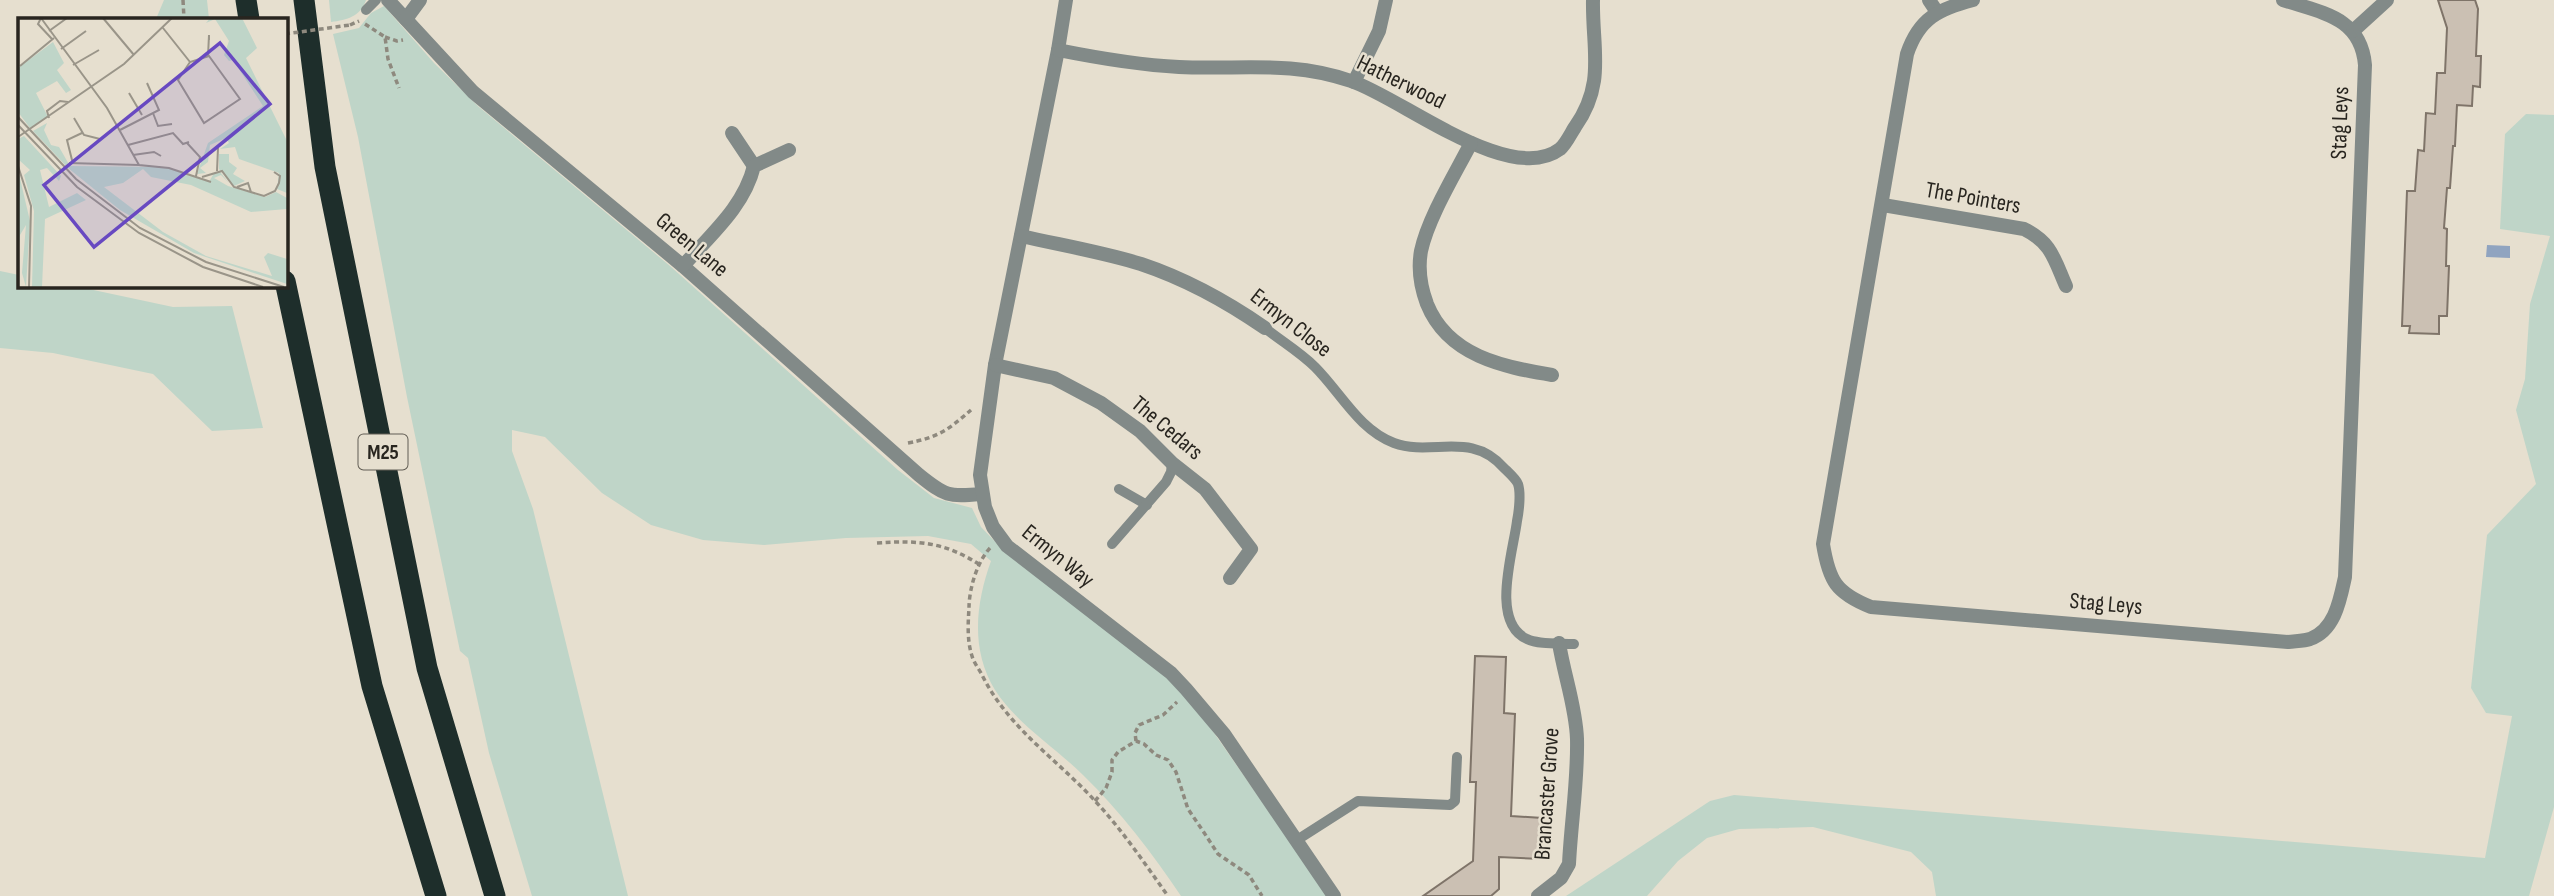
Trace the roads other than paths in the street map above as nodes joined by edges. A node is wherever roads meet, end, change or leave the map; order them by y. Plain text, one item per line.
1 (246, 0) edge
2 (304, 0) edge
3 (376, 0) edge
4 (388, 0) edge
5 (419, 0) edge
6 (1066, 0) edge
7 (1386, 0) edge
8 (1593, 0) edge
9 (1973, 0) edge
10 (2283, 0) edge
11 (2387, 0) edge
12 (1933, 6) edge
13 (363, 15) road end
14 (249, 18) edge
15 (406, 19) junction
16 (2353, 32) junction
17 (1058, 50) junction
18 (1354, 82) junction
19 (732, 134) dead end
20 (1471, 143) junction
21 (789, 150) dead end
22 (754, 166) junction
23 (1883, 205) junction
24 (1021, 236) junction
25 (683, 267) junction
26 (2066, 286) dead end
27 (286, 287) edge
28 (1265, 328) joint
29 (995, 365) junction
30 (1552, 375) dead end
31 (1172, 463) junction
32 (1119, 489) dead end
33 (981, 494) junction
34 (1147, 505) junction
35 (1112, 544) dead end
36 (1230, 578) dead end
37 (1559, 643) junction
38 (1574, 644) dead end
39 (1457, 757) dead end
40 (1297, 840) junction
41 (436, 896) edge
42 (495, 896) edge
43 (1334, 896) edge
44 (1538, 896) edge

1 - 14 highway
2 - 42 highway, M25
3 - 13 lane
4 - 15 street, Green Lane
5 - 15 street
6 - 17 street, Ermyn Way
7 - 18 street
8 - 20 street, Hatherwood
9 - 12 street, Stag Leys
10 - 16 street
11 - 16 street
12 - 23 street, Stag Leys
15 - 25 street, Green Lane
16 - 23 street, Stag Leys
17 - 18 street, Hatherwood
17 - 24 street, Ermyn Way
18 - 20 street, Hatherwood
19 - 22 street
20 - 30 street
21 - 22 street
22 - 25 street
23 - 26 street, The Pointers
24 - 28 street, Ermyn Close
24 - 29 street, Ermyn Way
25 - 33 street, Green Lane
27 - 41 highway, M25
28 - 37 lane, Ermyn Close
29 - 31 street, The Cedars
29 - 33 street, Ermyn Way
31 - 34 lane
31 - 36 street, The Cedars
32 - 34 lane
33 - 40 street, Ermyn Way
34 - 35 lane
37 - 38 lane
37 - 44 street, Brancaster Grove
39 - 40 lane
40 - 43 street, Ermyn Way

